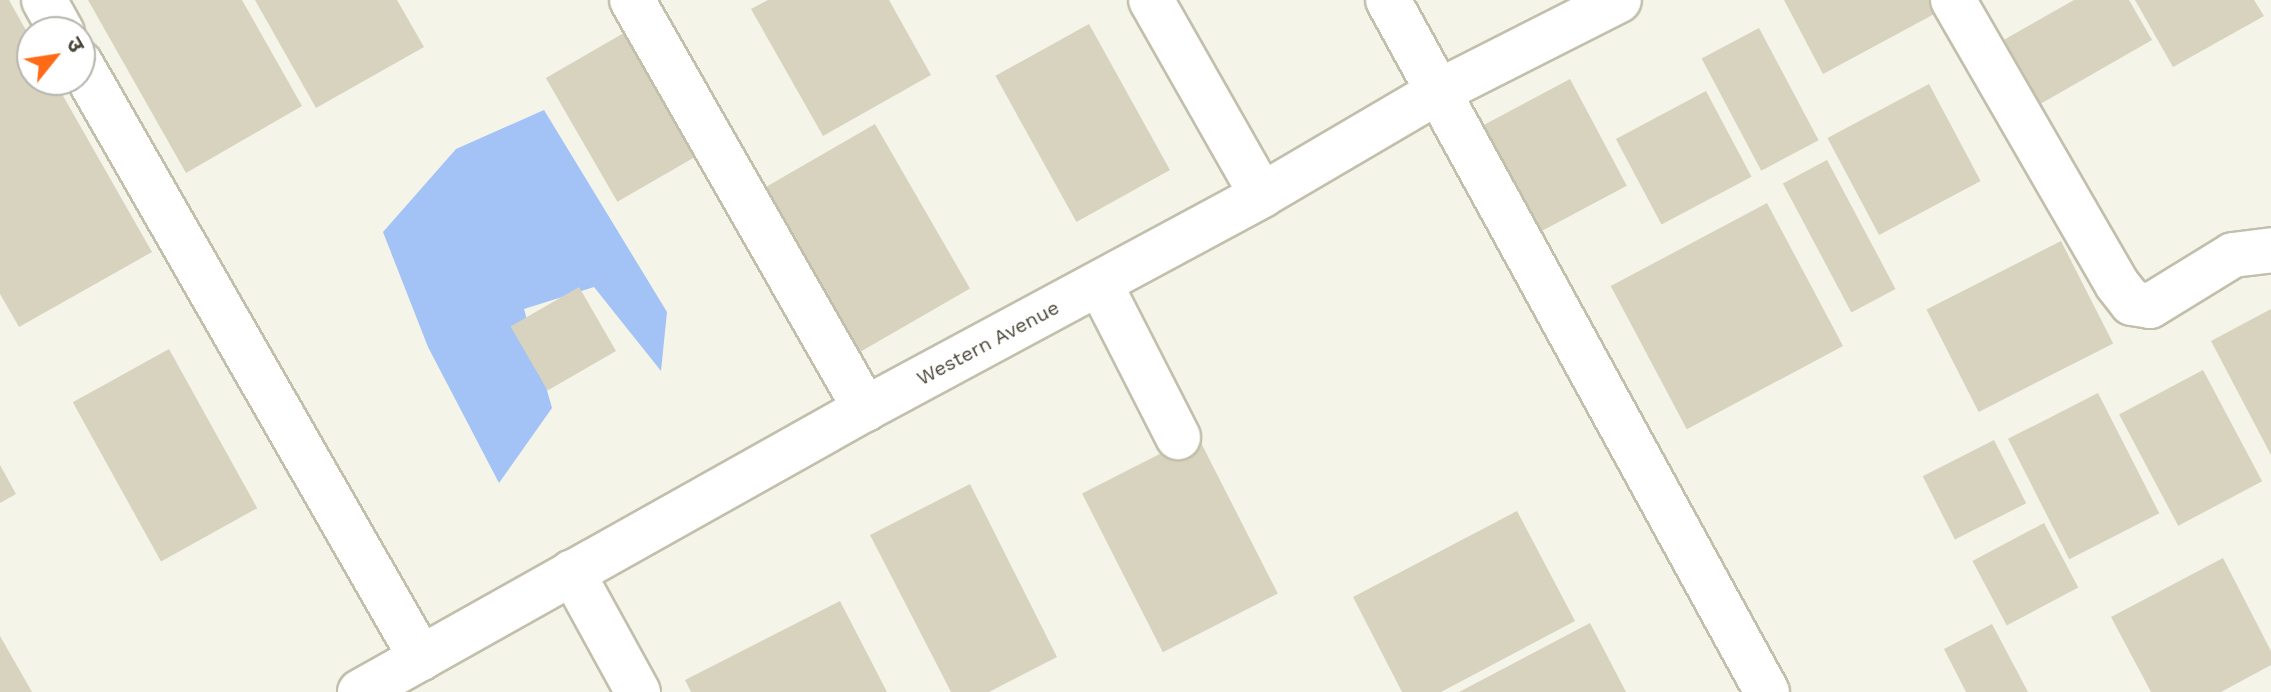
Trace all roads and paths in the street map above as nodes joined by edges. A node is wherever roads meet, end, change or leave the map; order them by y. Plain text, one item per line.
1 (632, 0) edge
2 (1151, 0) edge
3 (1388, 0) edge
4 (1619, 0) edge
5 (1953, 0) edge
6 (96, 91) edge
7 (1436, 93) junction
8 (1262, 195) junction
9 (2271, 250) edge
10 (1100, 284) junction
11 (865, 409) junction
12 (1178, 437) dead end
13 (572, 572) junction
14 (421, 658) junction
15 (360, 692) edge
16 (638, 692) edge
17 (1767, 692) edge

1 - 11 street
2 - 8 street
3 - 7 street
4 - 7 street, Western Avenue
5 - 9 street
6 - 14 street
7 - 8 street, Western Avenue
7 - 17 street
8 - 10 street, Western Avenue
10 - 11 street, Western Avenue
10 - 12 street
11 - 13 street, Western Avenue
13 - 14 street, Western Avenue
13 - 16 street
14 - 15 street, Western Avenue

